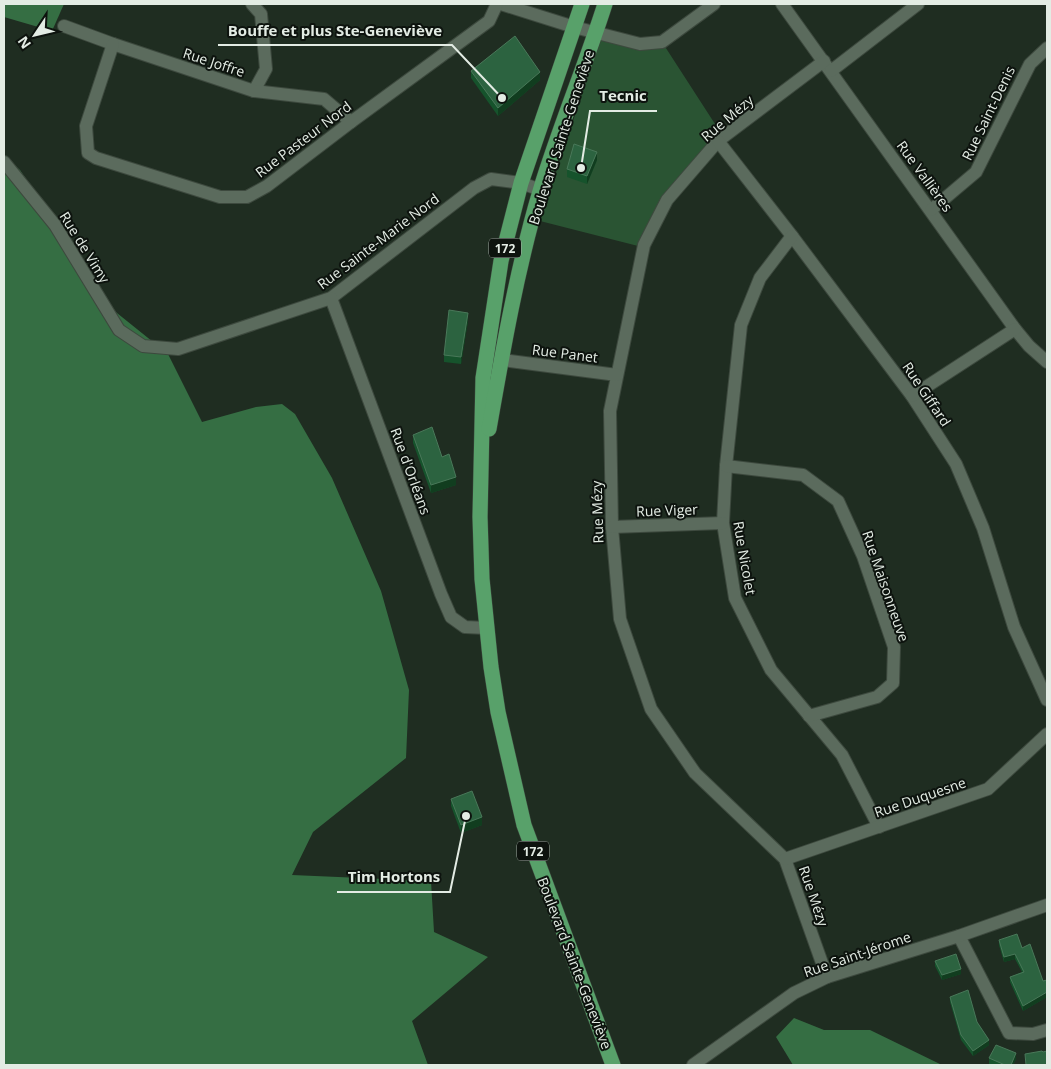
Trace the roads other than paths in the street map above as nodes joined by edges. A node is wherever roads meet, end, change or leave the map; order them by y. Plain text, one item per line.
1 (252, 4) edge
2 (497, 4) edge
3 (501, 4) edge
4 (582, 4) edge
5 (605, 4) edge
6 (714, 4) edge
7 (782, 4) edge
8 (918, 4) edge
9 (64, 26) dead end
10 (574, 27) junction
11 (596, 33) junction
12 (113, 44) junction
13 (1047, 48) edge
14 (827, 66) junction
15 (254, 91) junction
16 (351, 122) junction
17 (718, 141) junction
18 (4, 162) edge
19 (521, 183) junction
20 (541, 190) junction
21 (932, 210) junction
22 (792, 236) junction
23 (331, 298) junction
24 (1015, 328) junction
25 (142, 346) joint
26 (510, 361) dead end
27 (1047, 362) edge
28 (617, 374) junction
29 (912, 396) junction
30 (726, 466) junction
31 (481, 478) junction
32 (723, 523) junction
33 (612, 527) junction
34 (486, 628) junction
35 (1047, 700) edge
36 (809, 716) junction
37 (1047, 734) edge
38 (879, 828) junction
39 (785, 859) junction
40 (1047, 905) edge
41 (959, 936) junction
42 (826, 978) junction
43 (1047, 1030) edge
44 (613, 1065) edge
45 (693, 1065) edge

1 - 15 street
2 - 16 street, Rue Pasteur Nord
3 - 10 street
4 - 10 main road, Boulevard Sainte-Geneviève / 172
5 - 11 main road, Boulevard Sainte-Geneviève / 172
6 - 11 street
7 - 14 street, Rue Vallières
8 - 14 street, Rue Mézy
9 - 12 street, Rue Joffre
10 - 11 street
10 - 19 main road, Boulevard Sainte-Geneviève / 172
11 - 20 main road, Boulevard Sainte-Geneviève / 172
12 - 15 street, Rue Joffre
12 - 16 street, Rue Pasteur Nord
13 - 21 street, Rue Saint-Denis
14 - 17 street, Rue Mézy
14 - 21 street, Rue Vallières
15 - 16 street, Rue Joffre
17 - 22 street, Rue Giffard
17 - 28 street, Rue Mézy
18 - 25 street, Rue de Vimy
19 - 20 street, Rue Sainte-Marie Nord
19 - 23 street, Rue Sainte-Marie Nord
19 - 31 main road, Boulevard Sainte-Geneviève / 172
20 - 31 main road, Boulevard Sainte-Geneviève / 172
21 - 24 street, Rue Vallières
22 - 29 street, Rue Giffard
22 - 30 street, Rue Nicolet
23 - 25 street, Rue Sainte-Marie Nord
23 - 34 street, Rue d'Orléans
24 - 27 street, Rue Vallières
24 - 29 street
26 - 28 street, Rue Panet
28 - 33 street, Rue Mézy
29 - 35 street, Rue Giffard
30 - 32 street, Rue Nicolet
30 - 36 street, Rue Maisonneuve
31 - 34 main road, Boulevard Sainte-Geneviève / 172
32 - 33 street, Rue Viger
32 - 36 street, Rue Nicolet
33 - 39 street, Rue Mézy
34 - 44 main road, Boulevard Sainte-Geneviève / 172
36 - 38 street, Rue Nicolet
37 - 38 street, Rue Duquesne
38 - 39 street, Rue Duquesne
39 - 42 street, Rue Mézy
40 - 41 street, Rue Saint-Jérome
41 - 42 street, Rue Saint-Jérome
41 - 43 street
42 - 45 street, Rue Saint-Jérome

